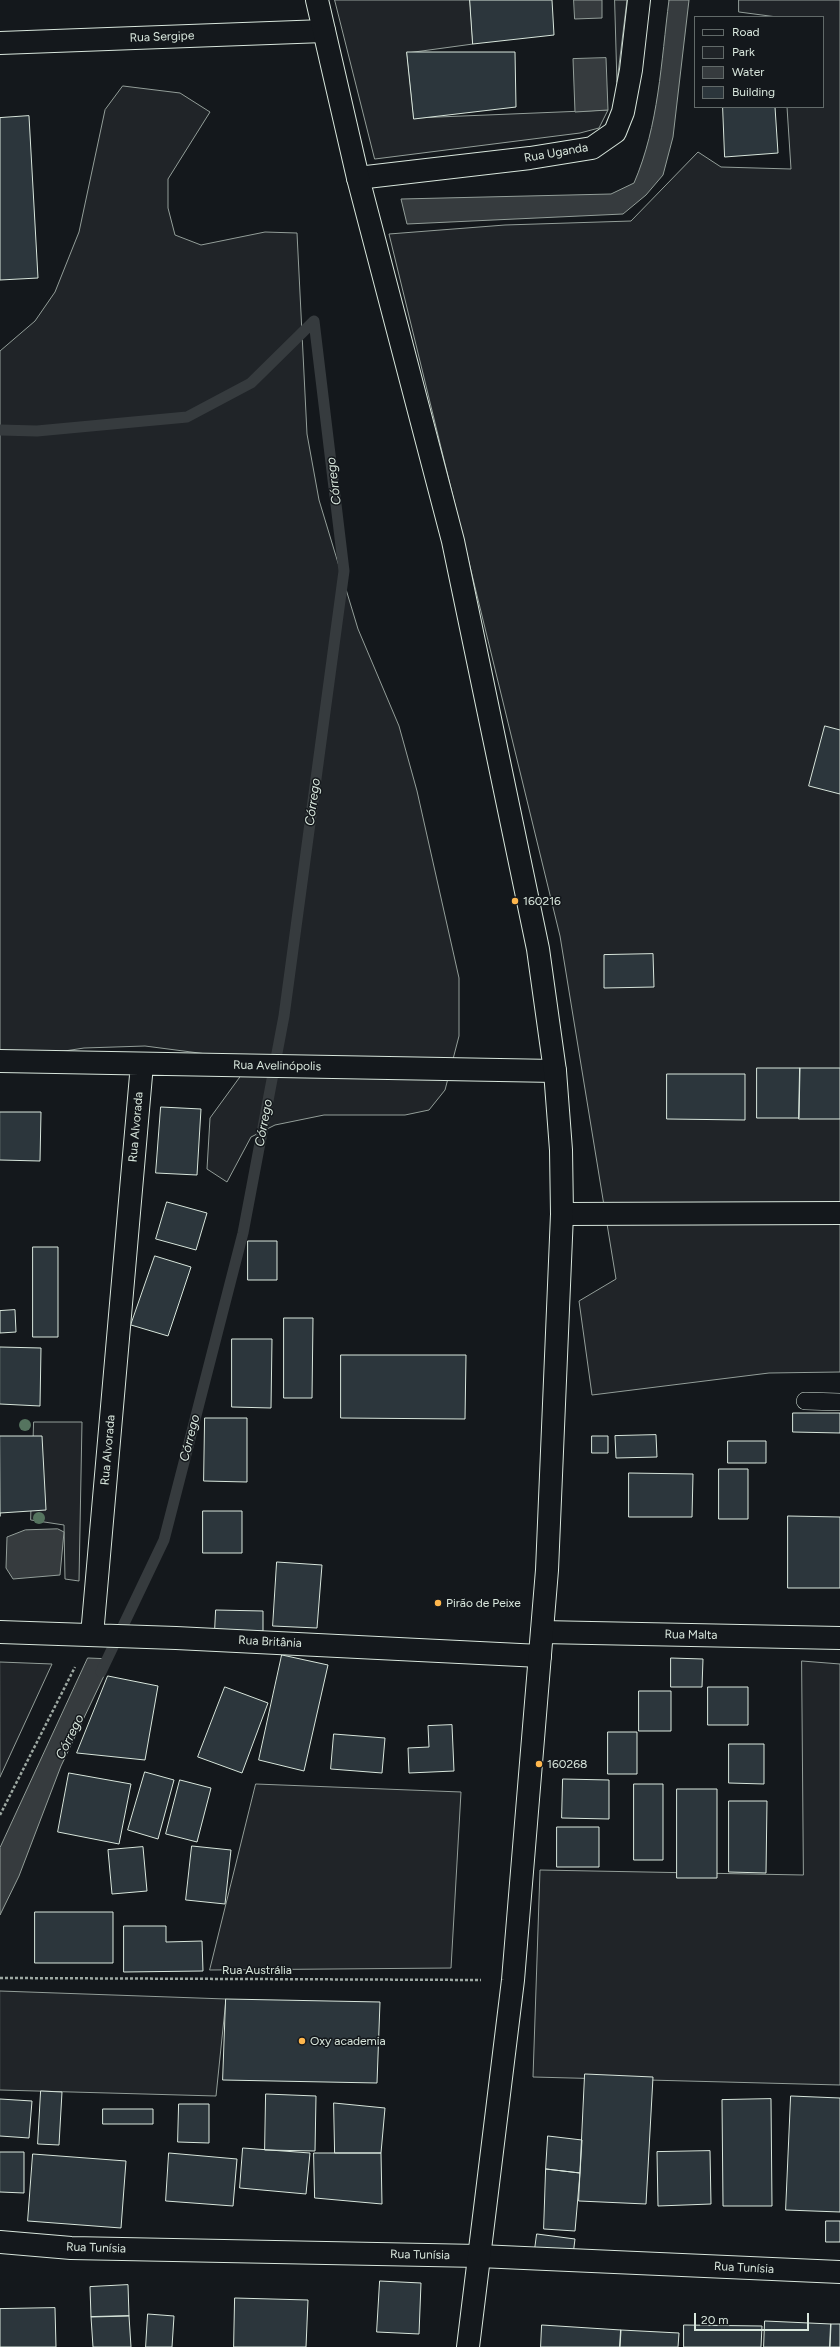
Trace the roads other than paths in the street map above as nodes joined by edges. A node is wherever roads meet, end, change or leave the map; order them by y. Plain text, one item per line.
1 (317, 0) edge
2 (639, 0) edge
3 (324, 32) junction
4 (0, 43) edge
5 (358, 178) junction
6 (0, 1061) edge
7 (142, 1064) junction
8 (555, 1070) junction
9 (840, 1213) edge
10 (562, 1214) junction
11 (805, 1400) dead end
12 (840, 1402) edge
13 (0, 1632) edge
14 (542, 1632) junction
15 (96, 1635) junction
16 (840, 1638) edge
17 (540, 1656) junction
18 (0, 2242) edge
19 (479, 2256) junction
20 (840, 2272) edge
21 (468, 2347) edge

1 - 3 street
2 - 5 street, Rua Uganda
3 - 4 street, Rua Sergipe
3 - 5 street
5 - 8 street
6 - 7 street, Rua Avelinópolis
7 - 8 street, Rua Avelinópolis
7 - 15 street, Rua Alvorada
8 - 10 street
9 - 10 street
10 - 14 street
11 - 12 lane
13 - 15 street, Rua Britânia
14 - 16 street, Rua Malta
14 - 17 street
15 - 17 street, Rua Britânia
17 - 19 street
18 - 19 street, Rua Tunísia
19 - 20 street, Rua Tunísia
19 - 21 street

